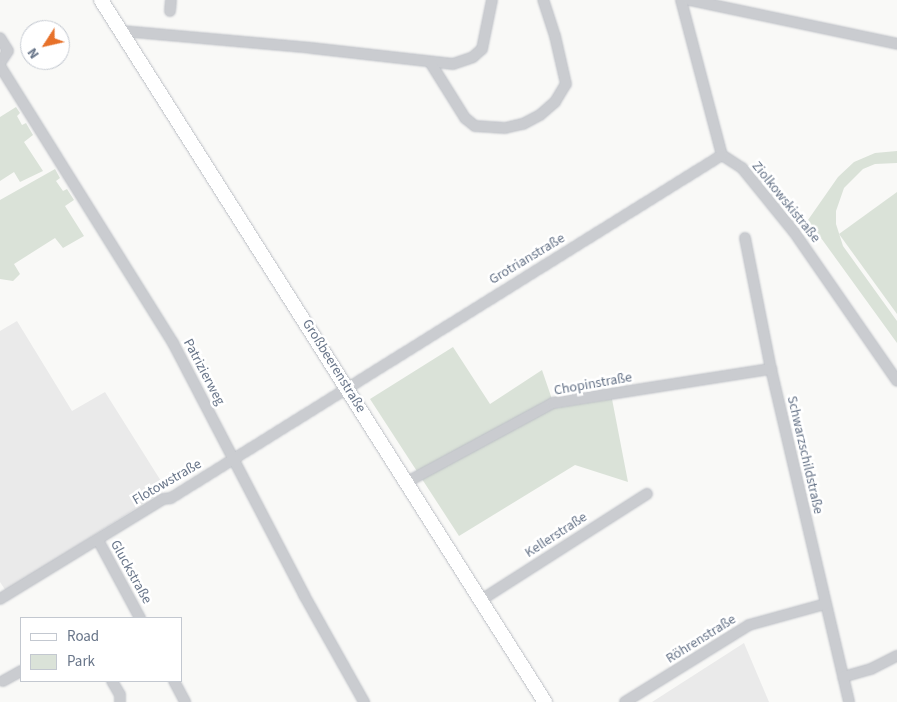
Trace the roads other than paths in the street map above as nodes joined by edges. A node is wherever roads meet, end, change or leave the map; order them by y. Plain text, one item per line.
1 (101, 0) edge
2 (170, 0) edge
3 (492, 0) edge
4 (543, 0) edge
5 (681, 0) edge
6 (689, 0) edge
7 (170, 11) dead end
8 (122, 31) junction
9 (0, 38) edge
10 (897, 44) edge
11 (430, 62) junction
12 (0, 64) edge
13 (722, 155) junction
14 (745, 238) dead end
15 (771, 369) junction
16 (897, 380) edge
17 (347, 386) junction
18 (233, 458) junction
19 (407, 482) junction
20 (647, 494) dead end
21 (98, 540) junction
22 (0, 599) edge
23 (481, 600) junction
24 (825, 604) junction
25 (139, 617) edge
26 (897, 656) edge
27 (20, 672) edge
28 (843, 677) junction
29 (4, 681) dead end
30 (113, 682) edge
31 (175, 682) edge
32 (120, 702) edge
33 (185, 702) edge
34 (364, 702) edge
35 (545, 702) edge
36 (625, 702) edge
37 (849, 702) edge

1 - 8 street, Großbeerenstraße
2 - 7 street
3 - 11 street
4 - 11 street
5 - 13 street
6 - 10 street
8 - 11 street
8 - 17 street, Großbeerenstraße
9 - 12 street, Patrizierweg
12 - 18 street, Patrizierweg
13 - 16 street, Ziolkowskistraße
13 - 17 street, Grotrianstraße
14 - 15 street, Schwarzschildstraße
15 - 19 street, Chopinstraße
15 - 24 street, Schwarzschildstraße
17 - 18 street, Flotowstraße
17 - 19 street, Großbeerenstraße
18 - 21 street, Flotowstraße
18 - 34 street, Patrizierweg
19 - 23 street, Großbeerenstraße
20 - 23 street, Kellerstraße
21 - 22 street, Flotowstraße
21 - 25 street, Gluckstraße
23 - 35 street, Großbeerenstraße
24 - 28 street, Schwarzschildstraße
24 - 36 street, Röhrenstraße
26 - 28 street
27 - 29 street
28 - 37 street, Schwarzschildstraße
30 - 32 street
31 - 33 street

